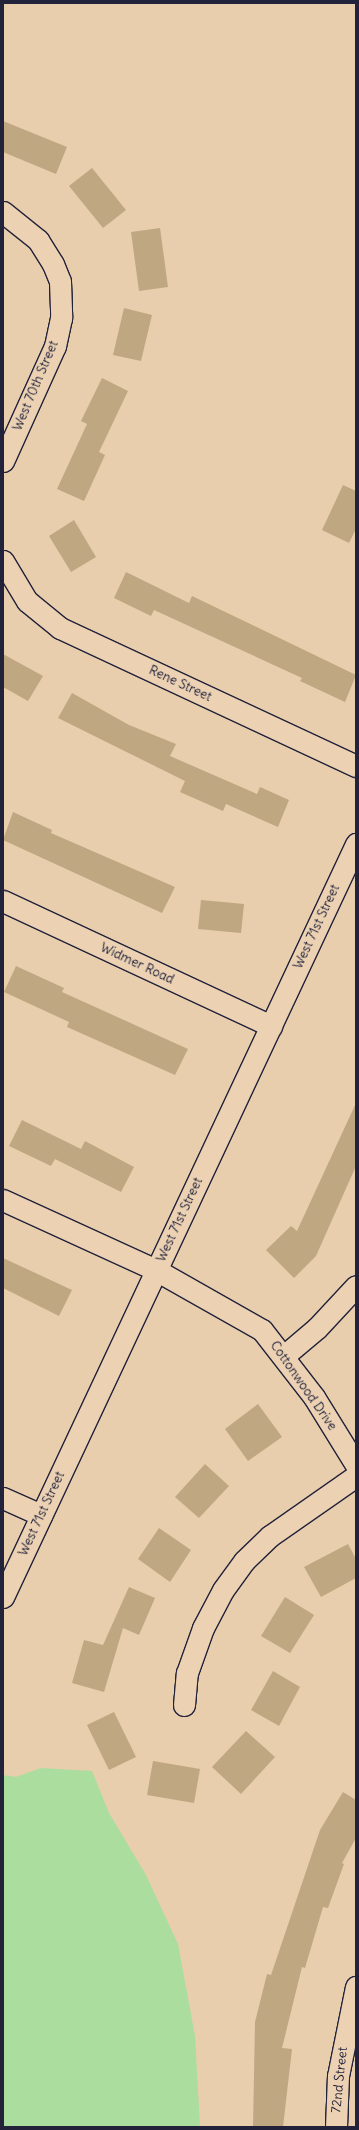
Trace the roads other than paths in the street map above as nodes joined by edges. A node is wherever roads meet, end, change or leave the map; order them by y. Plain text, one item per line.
1 (3, 212) edge
2 (3, 461) edge
3 (3, 561) edge
4 (356, 766) edge
5 (356, 844) edge
6 (3, 901) edge
7 (271, 1026) junction
8 (3, 1200) edge
9 (156, 1270) junction
10 (356, 1286) edge
11 (285, 1355) junction
12 (356, 1465) edge
13 (356, 1476) edge
14 (3, 1498) edge
15 (41, 1515) junction
16 (3, 1597) edge
17 (184, 1705) dead end
18 (356, 1987) edge
19 (336, 2127) edge

1 - 2 street, West 70th Street
3 - 4 street, Rene Street
5 - 7 street, West 71st Street
6 - 7 street, Widmer Road
7 - 9 street, West 71st Street
8 - 9 street, Cottonwood Drive
9 - 11 street, Cottonwood Drive
9 - 15 street, West 71st Street
10 - 11 street
11 - 12 street, Cottonwood Drive
13 - 17 street
14 - 15 street
15 - 16 street, West 71st Street
18 - 19 street, 72nd Street

